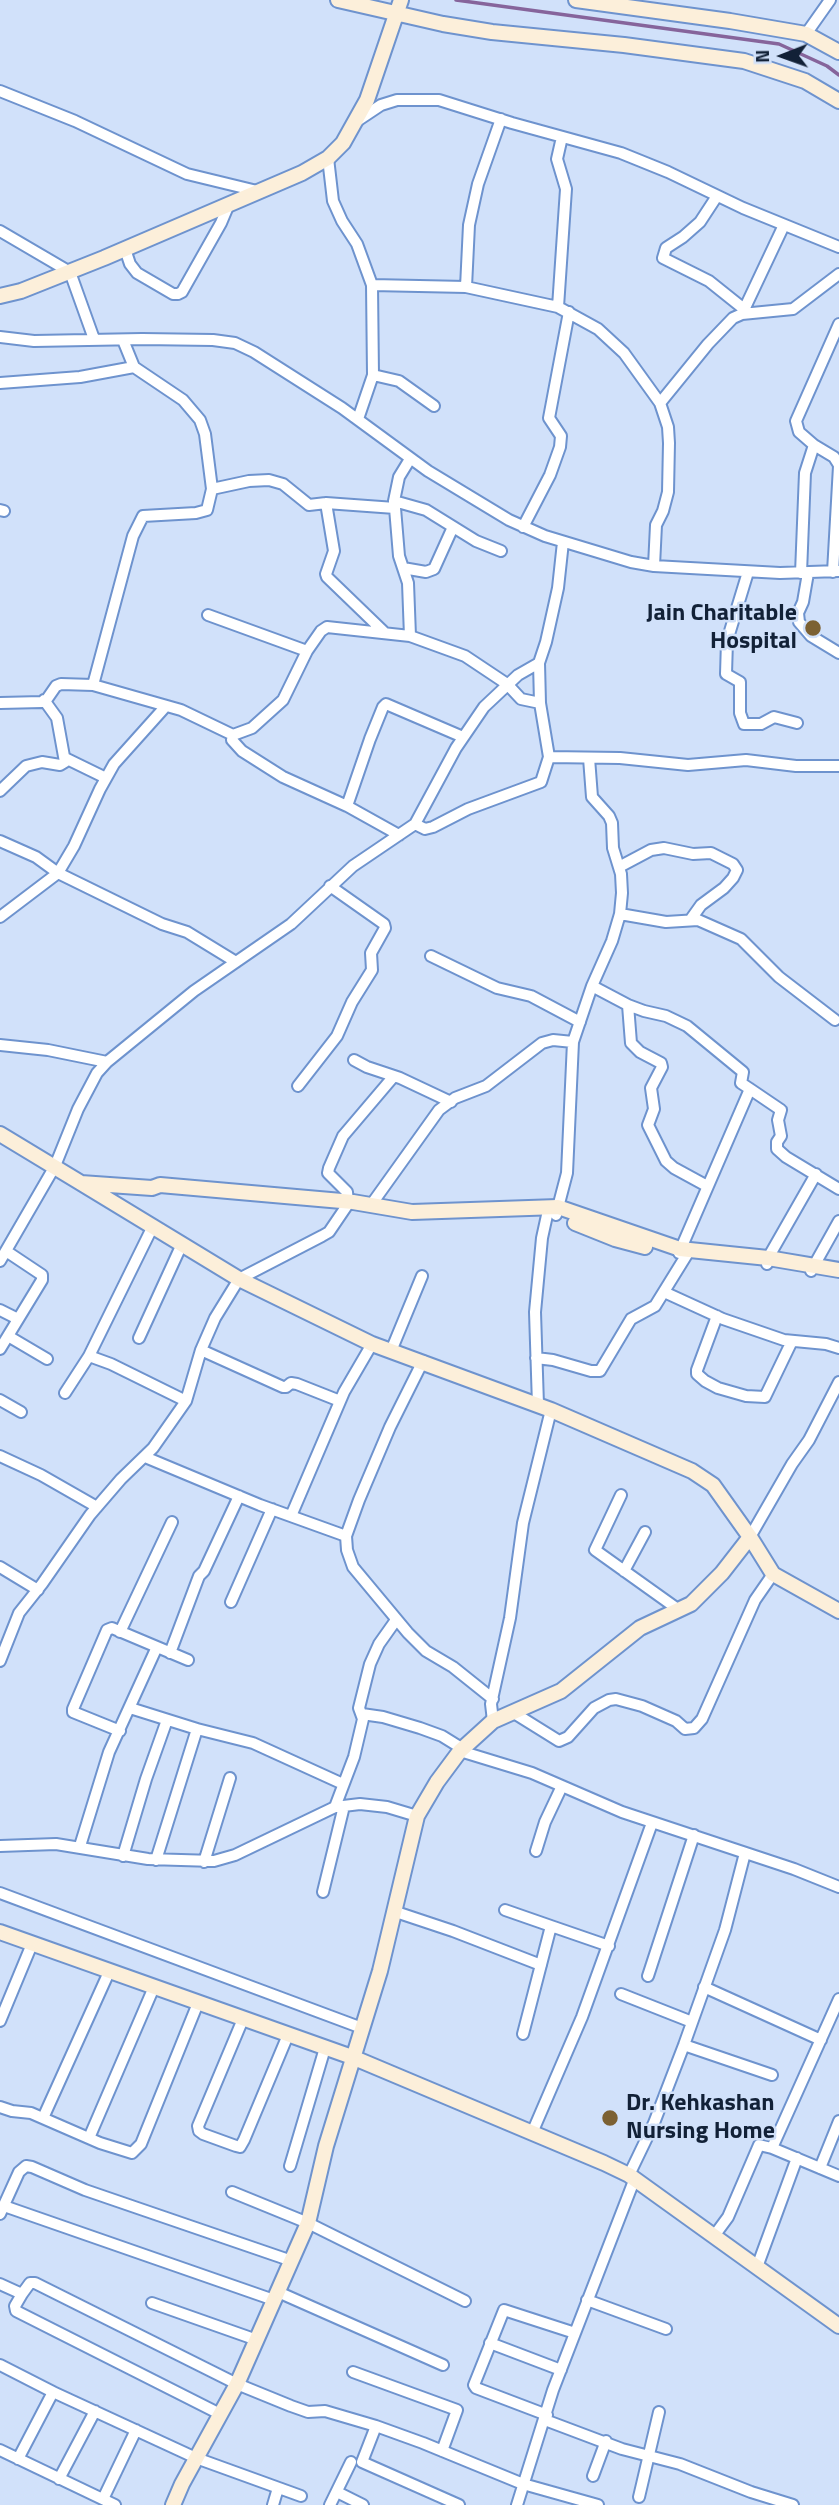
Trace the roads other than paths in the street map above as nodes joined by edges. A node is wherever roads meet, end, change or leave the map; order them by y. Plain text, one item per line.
1 (338, 0) edge
2 (576, 0) edge
3 (830, 0) edge
4 (399, 8) edge
5 (806, 34) junction
6 (839, 52) edge
7 (0, 91) edge
8 (839, 101) edge
9 (501, 119) junction
10 (356, 122) junction
11 (562, 137) junction
12 (328, 159) junction
13 (257, 191) junction
14 (717, 196) junction
15 (229, 204) junction
16 (783, 225) junction
17 (0, 231) edge
18 (839, 247) edge
19 (125, 249) junction
20 (70, 272) junction
21 (839, 274) edge
22 (372, 285) junction
23 (466, 287) junction
24 (0, 296) edge
25 (558, 307) junction
26 (569, 312) junction
27 (743, 312) junction
28 (839, 324) edge
29 (0, 337) edge
30 (94, 339) junction
31 (123, 341) junction
32 (134, 367) junction
33 (373, 375) junction
34 (0, 383) edge
35 (660, 403) junction
36 (434, 405) dead end
37 (358, 419) junction
38 (814, 444) junction
39 (410, 459) junction
40 (839, 466) edge
41 (212, 489) junction
42 (326, 503) junction
43 (394, 504) junction
44 (453, 527) junction
45 (523, 527) junction
46 (563, 542) junction
47 (501, 551) dead end
48 (654, 566) junction
49 (403, 568) junction
50 (836, 571) edge
51 (748, 572) junction
52 (804, 573) junction
53 (208, 615) dead end
54 (384, 632) junction
55 (410, 636) junction
56 (307, 651) junction
57 (839, 653) edge
58 (539, 663) junction
59 (507, 684) junction
60 (93, 685) junction
61 (44, 701) junction
62 (0, 703) edge
63 (540, 703) junction
64 (166, 706) junction
65 (797, 723) dead end
66 (233, 735) junction
67 (463, 737) junction
68 (549, 757) junction
69 (65, 758) junction
70 (589, 758) junction
71 (839, 766) edge
72 (106, 778) junction
73 (0, 791) edge
74 (347, 806) junction
75 (415, 824) junction
76 (399, 835) junction
77 (0, 841) edge
78 (619, 867) junction
79 (58, 873) junction
80 (330, 886) junction
81 (621, 914) junction
82 (0, 918) edge
83 (691, 919) junction
84 (431, 956) dead end
85 (236, 962) junction
86 (592, 986) junction
87 (628, 1005) junction
88 (835, 1020) dead end
89 (580, 1021) junction
90 (573, 1042) junction
91 (0, 1045) edge
92 (354, 1060) dead end
93 (107, 1062) junction
94 (394, 1076) junction
95 (298, 1086) dead end
96 (750, 1089) junction
97 (451, 1102) junction
98 (0, 1135) edge
99 (55, 1166) junction
100 (816, 1174) junction
101 (81, 1183) junction
102 (707, 1186) junction
103 (839, 1189) edge
104 (347, 1205) junction
105 (371, 1205) junction
106 (553, 1211) junction
107 (839, 1221) edge
108 (152, 1226) junction
109 (182, 1244) junction
110 (683, 1253) junction
111 (2, 1255) edge
112 (768, 1261) junction
113 (812, 1268) junction
114 (839, 1270) edge
115 (422, 1276) dead end
116 (839, 1277) edge
117 (239, 1279) junction
118 (664, 1292) junction
119 (0, 1310) edge
120 (717, 1316) junction
121 (18, 1319) junction
122 (8, 1336) junction
123 (139, 1338) dead end
124 (792, 1341) junction
125 (372, 1344) junction
126 (839, 1348) edge
127 (0, 1349) edge
128 (201, 1350) junction
129 (391, 1351) junction
130 (89, 1356) junction
131 (536, 1358) junction
132 (47, 1359) dead end
133 (423, 1362) junction
134 (839, 1382) edge
135 (65, 1393) dead end
136 (0, 1400) edge
137 (186, 1401) junction
138 (340, 1401) junction
139 (545, 1408) junction
140 (21, 1412) dead end
141 (0, 1456) edge
142 (145, 1457) junction
143 (621, 1494) dead end
144 (239, 1496) junction
145 (97, 1507) junction
146 (272, 1509) junction
147 (291, 1516) junction
148 (172, 1522) dead end
149 (645, 1532) dead end
150 (346, 1536) junction
151 (750, 1537) junction
152 (0, 1567) edge
153 (624, 1571) junction
154 (772, 1574) junction
155 (38, 1590) junction
156 (232, 1602) dead end
157 (680, 1610) junction
158 (839, 1611) edge
159 (396, 1620) junction
160 (120, 1632) junction
161 (156, 1649) junction
162 (170, 1653) junction
163 (188, 1660) dead end
164 (0, 1661) edge
165 (493, 1699) junction
166 (130, 1708) junction
167 (514, 1713) junction
168 (362, 1714) junction
169 (167, 1720) junction
170 (493, 1721) junction
171 (197, 1729) junction
172 (120, 1731) junction
173 (462, 1750) junction
174 (230, 1778) dead end
175 (344, 1784) junction
176 (562, 1786) junction
177 (339, 1807) junction
178 (417, 1816) junction
179 (652, 1823) junction
180 (694, 1835) junction
181 (0, 1846) edge
182 (80, 1846) junction
183 (536, 1851) dead end
184 (745, 1853) junction
185 (123, 1856) junction
186 (156, 1860) junction
187 (204, 1862) junction
188 (839, 1886) edge
189 (323, 1892) dead end
190 (0, 1893) edge
191 (505, 1910) dead end
192 (393, 1911) junction
193 (551, 1926) junction
194 (0, 1932) edge
195 (32, 1944) junction
196 (609, 1946) junction
197 (541, 1965) junction
198 (110, 1972) junction
199 (648, 1976) dead end
200 (154, 1987) junction
201 (704, 1987) junction
202 (621, 1994) dead end
203 (839, 2000) edge
204 (198, 2003) junction
205 (243, 2019) junction
206 (0, 2021) edge
207 (692, 2022) junction
208 (362, 2028) junction
209 (523, 2034) dead end
210 (288, 2035) junction
211 (821, 2040) junction
212 (684, 2045) junction
213 (325, 2048) junction
214 (352, 2057) junction
215 (772, 2075) dead end
216 (0, 2107) edge
217 (43, 2118) junction
218 (839, 2121) edge
219 (532, 2133) junction
220 (89, 2138) junction
221 (772, 2148) junction
222 (797, 2158) junction
223 (290, 2166) dead end
224 (820, 2168) junction
225 (839, 2176) edge
226 (632, 2177) junction
227 (232, 2192) dead end
228 (1, 2210) edge
229 (308, 2222) junction
230 (714, 2236) junction
231 (292, 2260) junction
232 (757, 2267) junction
233 (0, 2284) edge
234 (22, 2294) junction
235 (276, 2296) junction
236 (587, 2300) junction
237 (465, 2301) dead end
238 (152, 2303) dead end
239 (839, 2326) edge
240 (666, 2329) dead end
241 (575, 2333) junction
242 (257, 2340) junction
243 (490, 2343) junction
244 (0, 2365) edge
245 (443, 2365) dead end
246 (561, 2370) junction
247 (353, 2372) dead end
248 (237, 2384) junction
249 (53, 2392) junction
250 (95, 2411) junction
251 (659, 2412) dead end
252 (220, 2414) junction
253 (546, 2418) junction
254 (376, 2426) junction
255 (136, 2430) junction
256 (606, 2441) junction
257 (0, 2450) edge
258 (442, 2451) junction
259 (648, 2456) junction
260 (196, 2458) junction
261 (18, 2459) junction
262 (351, 2462) dead end
263 (593, 2476) dead end
264 (59, 2479) junction
265 (523, 2484) junction
266 (278, 2488) junction
267 (337, 2492) junction
268 (301, 2496) dead end
269 (639, 2497) dead end
270 (103, 2499) junction
271 (115, 2505) edge
272 (173, 2505) edge
273 (273, 2505) edge
274 (330, 2505) edge
275 (363, 2505) edge
276 (459, 2505) edge
277 (517, 2505) edge
278 (598, 2505) edge
279 (793, 2505) edge

1 - 4 street
2 - 5 street
3 - 5 street
4 - 8 street
4 - 10 street
5 - 6 street
7 - 13 street
9 - 10 street
9 - 11 street
9 - 23 street
10 - 12 street
11 - 14 street
11 - 25 street
12 - 13 street
12 - 22 street
13 - 15 street
14 - 16 street
14 - 27 street
15 - 19 street
15 - 19 street
16 - 18 street
16 - 27 street
17 - 20 street
19 - 20 street
20 - 24 street
20 - 30 street
21 - 27 street
22 - 23 street
22 - 33 street
23 - 25 street
25 - 26 street
26 - 35 street
26 - 45 street
27 - 35 street
28 - 38 street
29 - 30 street
30 - 31 street
31 - 32 street
31 - 37 street
32 - 34 street
32 - 41 street
33 - 36 street
33 - 37 street
35 - 48 street
37 - 39 street
38 - 40 street
38 - 52 street
39 - 43 street
39 - 45 street
40 - 50 street
41 - 42 street
41 - 60 street
42 - 43 street
42 - 54 street
43 - 44 street
43 - 49 street
44 - 47 street
44 - 49 street
45 - 46 street
46 - 48 street
46 - 58 street
48 - 51 street
49 - 55 street
50 - 52 street
51 - 52 street
51 - 65 street
52 - 57 street
53 - 56 street
54 - 55 street
54 - 56 street
55 - 59 street
56 - 66 street
58 - 59 street
58 - 63 street
59 - 63 street
59 - 67 street
60 - 61 street
60 - 64 street
61 - 62 street
61 - 69 street
63 - 68 street
64 - 66 street
64 - 72 street
66 - 74 street
67 - 74 street
67 - 75 street
68 - 70 street
68 - 75 street
69 - 72 street
69 - 73 street
70 - 71 street
70 - 78 street
72 - 79 street
74 - 76 street
75 - 76 street
76 - 80 street
77 - 79 street
78 - 81 street
78 - 83 street
79 - 82 street
79 - 85 street
80 - 85 street
80 - 95 street
81 - 83 street
81 - 86 street
83 - 88 street
84 - 89 street
85 - 93 street
86 - 87 street
86 - 89 street
87 - 96 street
87 - 102 street
89 - 90 street
90 - 97 street
90 - 106 street
91 - 93 street
92 - 94 street
93 - 99 street
94 - 97 street
94 - 104 street
96 - 100 street
96 - 102 street
97 - 105 street
98 - 99 street
99 - 101 street
99 - 111 street
100 - 103 street
100 - 112 street
101 - 104 street
101 - 108 street
102 - 110 street
104 - 105 street
104 - 106 street
104 - 117 street
105 - 106 street
106 - 110 street
106 - 131 street
107 - 113 street
108 - 109 street
108 - 130 street
109 - 117 street
109 - 123 street
110 - 112 street
110 - 118 street
111 - 121 street
112 - 113 street
113 - 114 street
113 - 116 street
115 - 129 street
117 - 125 street
117 - 128 street
118 - 120 street
118 - 131 street
119 - 121 street
120 - 124 street
120 - 124 street
121 - 122 street
122 - 127 street
122 - 132 street
124 - 126 street
125 - 129 street
125 - 138 street
128 - 137 street
128 - 138 street
129 - 133 street
130 - 135 street
130 - 137 street
131 - 139 street
133 - 139 street
133 - 150 street
134 - 151 street
136 - 140 street
137 - 142 street
138 - 147 street
139 - 151 street
139 - 165 street
141 - 145 street
142 - 144 street
142 - 145 street
143 - 153 street
144 - 146 street
144 - 162 street
145 - 155 street
146 - 147 street
146 - 156 street
147 - 150 street
148 - 160 street
149 - 153 street
150 - 159 street
151 - 154 street
151 - 157 street
152 - 155 street
153 - 157 street
154 - 158 street
154 - 167 street
155 - 164 street
157 - 167 street
159 - 165 street
159 - 168 street
160 - 161 street
160 - 172 street
161 - 162 street
161 - 166 street
162 - 163 street
165 - 170 street
166 - 169 street
166 - 172 street
167 - 170 street
168 - 173 street
168 - 175 street
169 - 171 street
169 - 185 street
170 - 173 street
171 - 175 street
171 - 186 street
172 - 182 street
173 - 176 street
173 - 178 street
174 - 187 street
175 - 177 street
176 - 179 street
176 - 183 street
177 - 178 street
177 - 187 street
177 - 189 street
178 - 192 street
179 - 180 street
179 - 196 street
180 - 184 street
180 - 199 street
181 - 182 street
182 - 185 street
184 - 188 street
184 - 201 street
185 - 186 street
186 - 187 street
190 - 208 street
191 - 193 street
192 - 197 street
192 - 208 street
193 - 196 street
193 - 197 street
194 - 195 street
195 - 198 street
195 - 206 street
196 - 219 street
197 - 209 street
198 - 200 street
198 - 217 street
200 - 204 street
200 - 220 street
201 - 207 street
201 - 211 street
202 - 207 street
203 - 211 street
204 - 205 street
204 - 220 street
205 - 210 street
205 - 210 street
207 - 212 street
208 - 214 street
210 - 213 street
211 - 221 street
212 - 215 street
212 - 226 street
213 - 214 street
213 - 223 street
214 - 219 street
214 - 229 street
216 - 217 street
217 - 220 street
218 - 224 street
219 - 226 street
221 - 222 street
221 - 230 street
222 - 224 street
222 - 232 street
224 - 225 street
226 - 230 street
226 - 236 street
227 - 229 street
228 - 231 street
228 - 235 street
229 - 231 street
229 - 237 street
230 - 232 street
231 - 235 street
232 - 239 street
233 - 234 street
234 - 248 street
234 - 252 street
235 - 242 street
235 - 245 street
236 - 240 street
236 - 241 street
238 - 242 street
241 - 243 street
241 - 246 street
242 - 248 street
243 - 246 street
243 - 253 street
244 - 249 street
246 - 253 street
247 - 258 street
248 - 252 street
248 - 254 street
249 - 250 street
249 - 261 street
250 - 255 street
250 - 264 street
251 - 259 street
252 - 260 street
253 - 256 street
253 - 265 street
254 - 258 street
254 - 276 street
255 - 260 street
255 - 270 street
256 - 259 street
256 - 263 street
257 - 261 street
258 - 265 street
259 - 269 street
259 - 279 street
260 - 266 street
260 - 272 street
261 - 264 street
262 - 267 street
264 - 270 street
265 - 277 street
265 - 278 street
266 - 268 street
266 - 273 street
267 - 274 street
267 - 275 street
270 - 271 street

